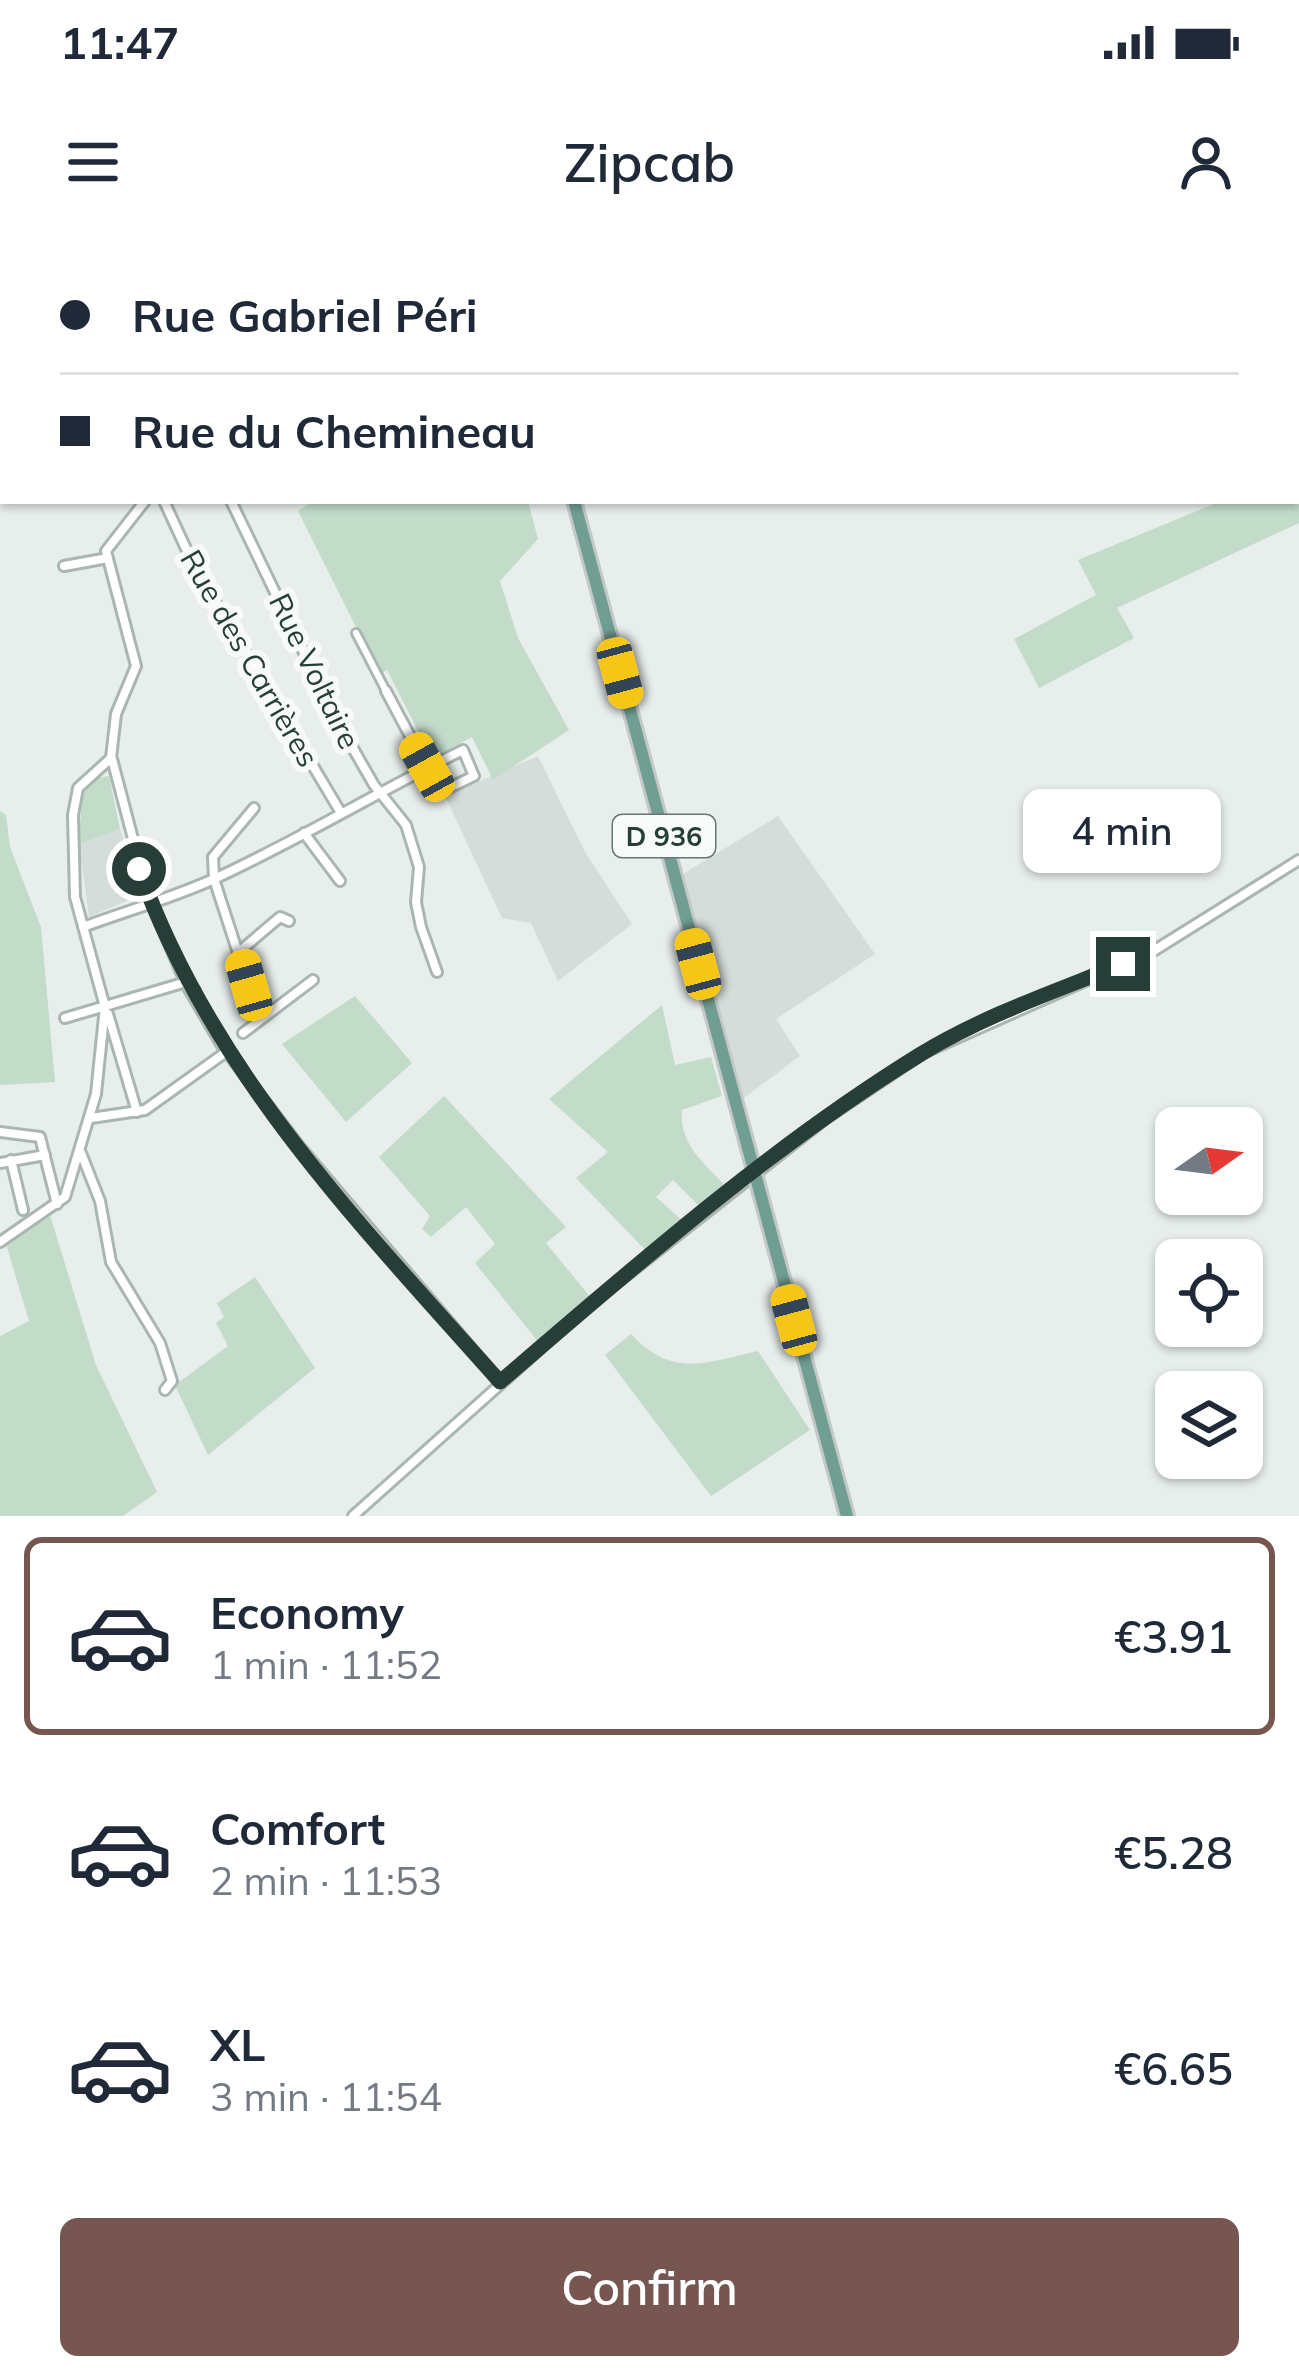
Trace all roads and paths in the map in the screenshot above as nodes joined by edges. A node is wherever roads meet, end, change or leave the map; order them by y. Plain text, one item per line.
1 (143, 504) edge
2 (165, 504) edge
3 (232, 504) edge
4 (575, 504) edge
5 (107, 554) junction
6 (64, 566) dead end
7 (356, 633) dead end
8 (386, 692) joint
9 (111, 758) junction
10 (430, 766) junction
11 (380, 792) junction
12 (254, 808) dead end
13 (341, 813) junction
14 (304, 833) junction
15 (1299, 860) edge
16 (214, 879) junction
17 (340, 881) dead end
18 (152, 902) junction
19 (289, 921) dead end
20 (83, 927) junction
21 (240, 952) junction
22 (437, 972) dead end
23 (313, 980) dead end
24 (185, 982) junction
25 (106, 1007) junction
26 (65, 1018) dead end
27 (259, 1018) junction
28 (243, 1033) dead end
29 (226, 1052) junction
30 (137, 1112) junction
31 (91, 1118) junction
32 (0, 1132) edge
33 (80, 1152) junction
34 (45, 1155) junction
35 (11, 1160) junction
36 (0, 1163) edge
37 (754, 1171) junction
38 (57, 1204) junction
39 (23, 1210) dead end
40 (0, 1243) edge
41 (500, 1382) junction
42 (166, 1390) dead end
43 (353, 1516) edge
44 (847, 1516) edge

1 - 5 street
2 - 13 street, Rue des Carrières
3 - 11 street, Rue Voltaire
4 - 37 main road, D 936
5 - 6 street
5 - 9 street
7 - 8 street
8 - 10 street
9 - 18 street
9 - 20 street
10 - 10 street
10 - 11 street
11 - 13 street
11 - 22 street, Rue Voltaire
12 - 16 street
13 - 14 street
14 - 16 street
14 - 17 street
15 - 37 street
16 - 18 street
16 - 21 street
18 - 20 street
18 - 24 street
19 - 21 street
20 - 25 street
21 - 27 street
23 - 27 street
24 - 25 street
24 - 29 street
25 - 26 street
25 - 30 street
25 - 31 street
27 - 28 street
29 - 30 street
29 - 41 street
30 - 31 street
31 - 33 street
32 - 34 street
33 - 38 street
33 - 42 street
34 - 35 street
34 - 38 street
35 - 36 street
35 - 39 street
37 - 41 street
37 - 44 main road, D 936
38 - 40 street
41 - 43 street

